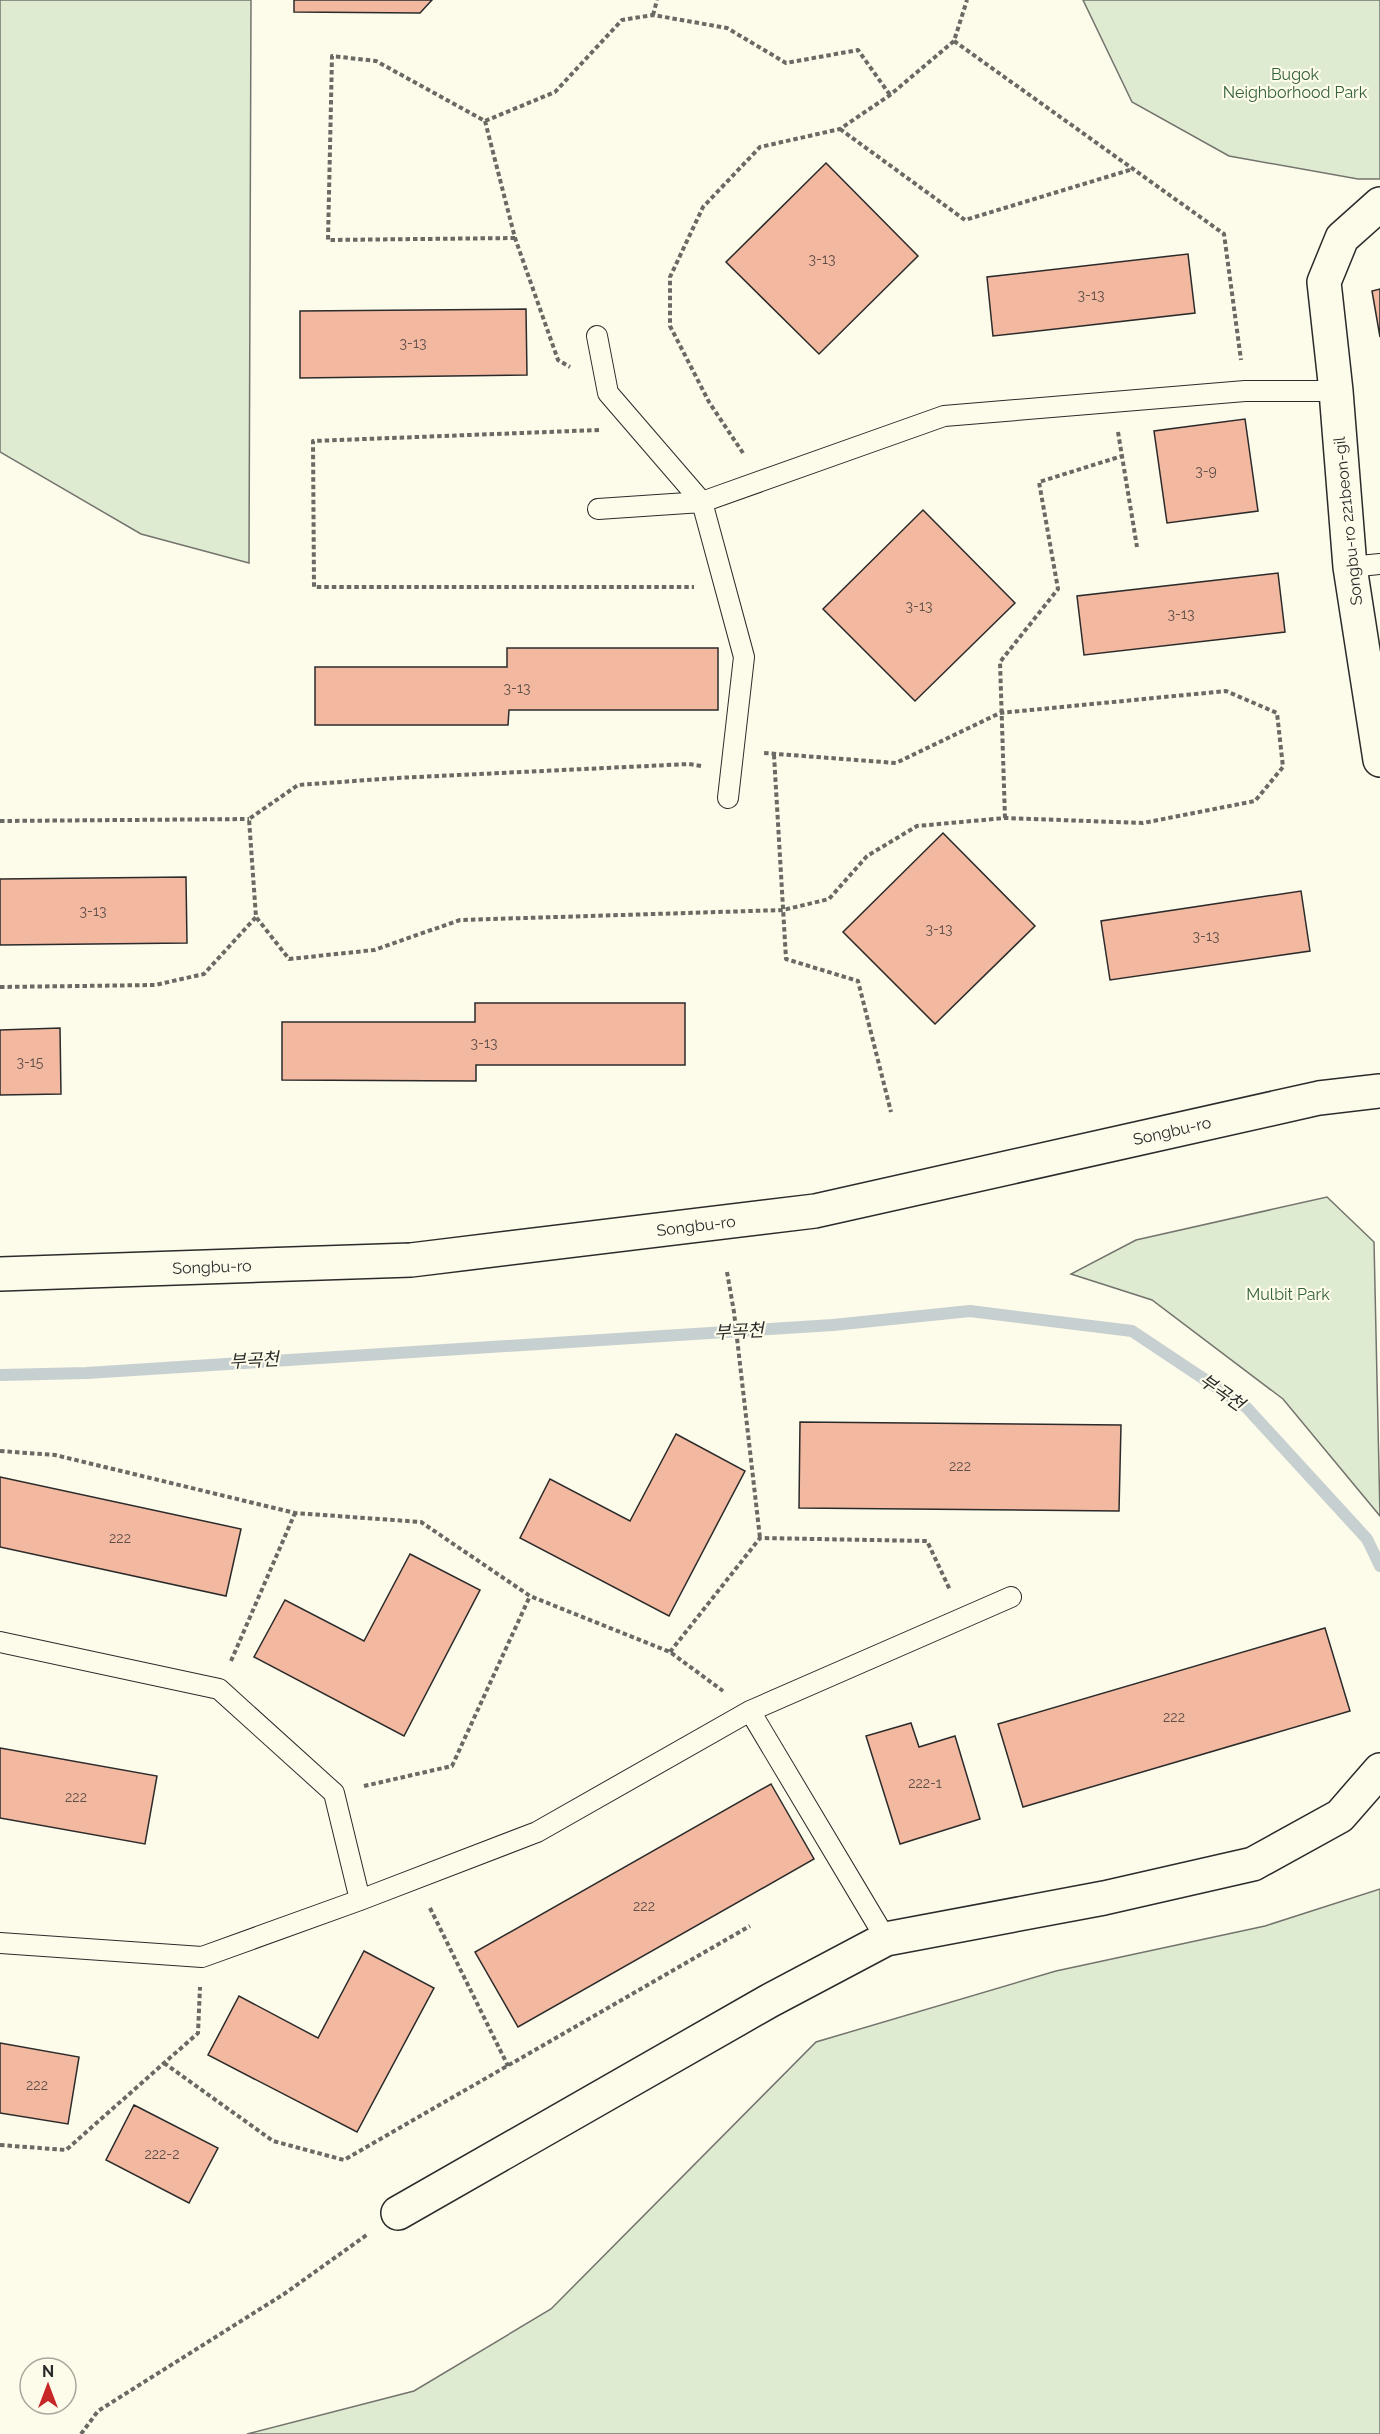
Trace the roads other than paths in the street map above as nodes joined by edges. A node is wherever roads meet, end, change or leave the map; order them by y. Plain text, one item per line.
1 (1380, 204) edge
2 (597, 336) dead end
3 (1336, 391) junction
4 (702, 502) junction
5 (598, 509) dead end
6 (1365, 566) edge
7 (1380, 760) edge
8 (728, 798) dead end
9 (1380, 1091) edge
10 (0, 1274) edge
11 (1011, 1598) dead end
12 (0, 1642) edge
13 (750, 1711) junction
14 (1380, 1770) edge
15 (360, 1900) junction
16 (886, 1939) junction
17 (0, 1943) edge
18 (398, 2213) road end

1 - 3 street, Songbu-ro 221beon-gil
2 - 4 lane
3 - 4 lane
3 - 6 street, Songbu-ro 221beon-gil
4 - 5 lane
4 - 8 lane
6 - 7 street, Songbu-ro 221beon-gil
9 - 10 street, Songbu-ro
11 - 13 lane
12 - 15 lane
13 - 15 lane
13 - 16 lane
14 - 16 street
15 - 17 lane
16 - 18 street

